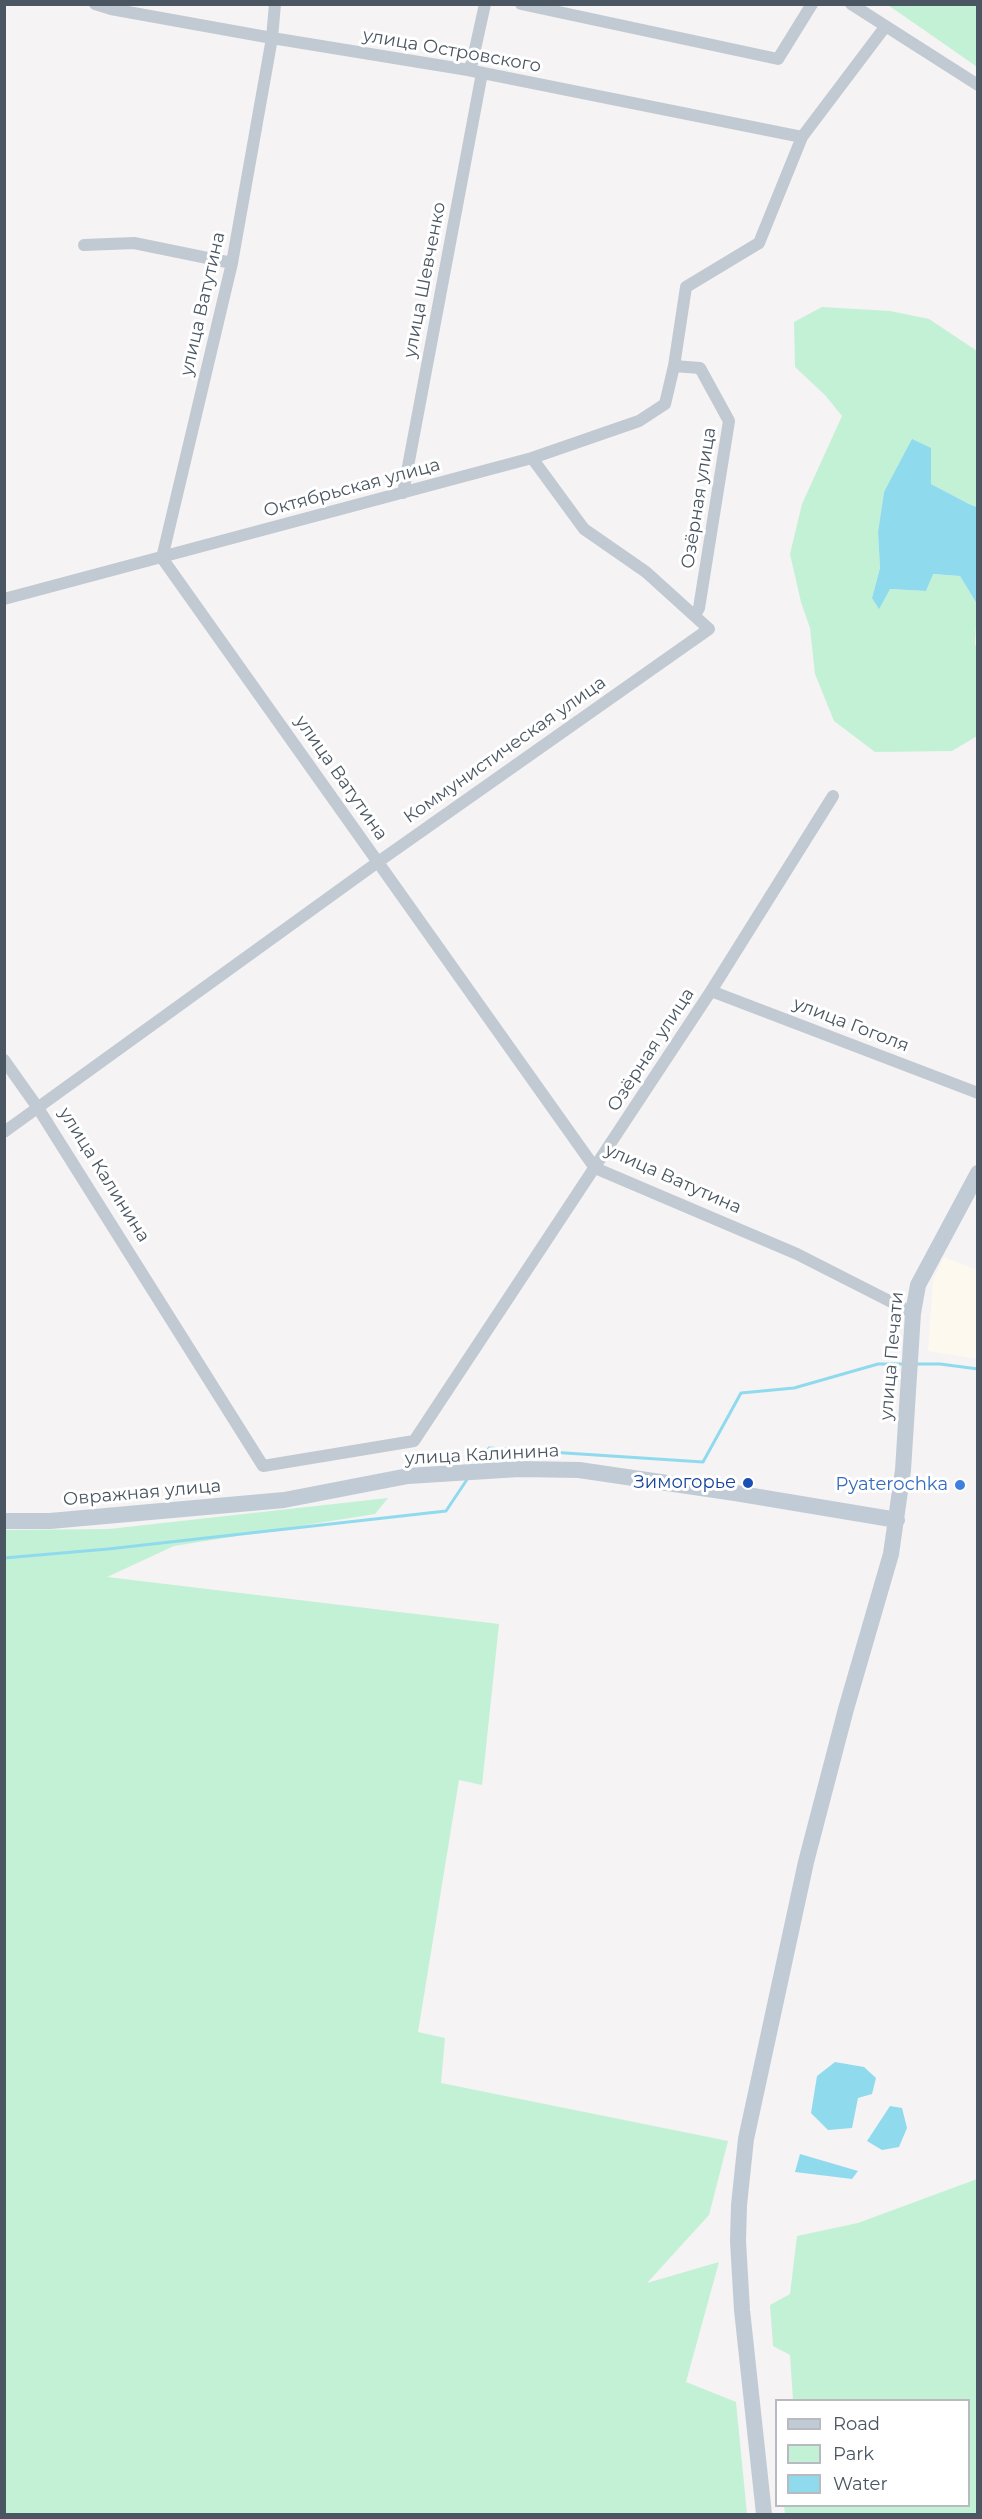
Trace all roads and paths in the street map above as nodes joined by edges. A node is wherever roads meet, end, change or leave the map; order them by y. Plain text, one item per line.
1 (95, 4) edge
2 (275, 4) edge
3 (485, 4) edge
4 (521, 4) edge
5 (812, 4) edge
6 (851, 4) edge
7 (885, 27) junction
8 (272, 38) junction
9 (468, 70) junction
10 (482, 73) junction
11 (978, 86) edge
12 (802, 137) junction
13 (84, 245) dead end
14 (232, 263) junction
15 (674, 366) junction
16 (532, 458) junction
17 (403, 493) junction
18 (162, 558) junction
19 (4, 599) edge
20 (695, 615) junction
21 (833, 796) dead end
22 (378, 862) junction
23 (711, 991) junction
24 (4, 1060) edge
25 (978, 1093) edge
26 (38, 1108) junction
27 (4, 1132) edge
28 (595, 1168) junction
29 (978, 1173) edge
30 (913, 1313) junction
31 (414, 1441) joint
32 (284, 1500) joint
33 (897, 1520) junction
34 (4, 1521) edge
35 (764, 2514) edge

1 - 8 street, улица Островского
2 - 8 street, улица Ватутина
3 - 9 street
4 - 5 street
6 - 7 street
7 - 11 street
7 - 12 street
8 - 9 street, улица Островского
8 - 14 street, улица Ватутина
9 - 10 street, улица Островского
10 - 12 street, улица Островского
10 - 17 street, улица Шевченко
12 - 15 street
13 - 14 street
14 - 18 street, улица Ватутина
15 - 16 street, Октябрьская улица
15 - 20 street, Озёрная улица
16 - 17 street, Октябрьская улица
16 - 20 street
17 - 18 street, Октябрьская улица
18 - 19 street, Октябрьская улица
18 - 22 street, улица Ватутина
20 - 22 street, Коммунистическая улица
21 - 23 street, Озёрная улица
22 - 26 street, Коммунистическая улица
22 - 28 street, улица Ватутина
23 - 25 street, улица Гоголя
23 - 28 street, Озёрная улица
24 - 26 street, улица Калинина
26 - 27 street, Коммунистическая улица
26 - 31 street, улица Калинина
28 - 30 street, улица Ватутина
28 - 31 street, Озёрная улица
29 - 30 street, улица Печати
30 - 33 street, улица Печати
32 - 33 street, улица Калинина
32 - 34 street, Овражная улица
33 - 35 street, улица Печати

